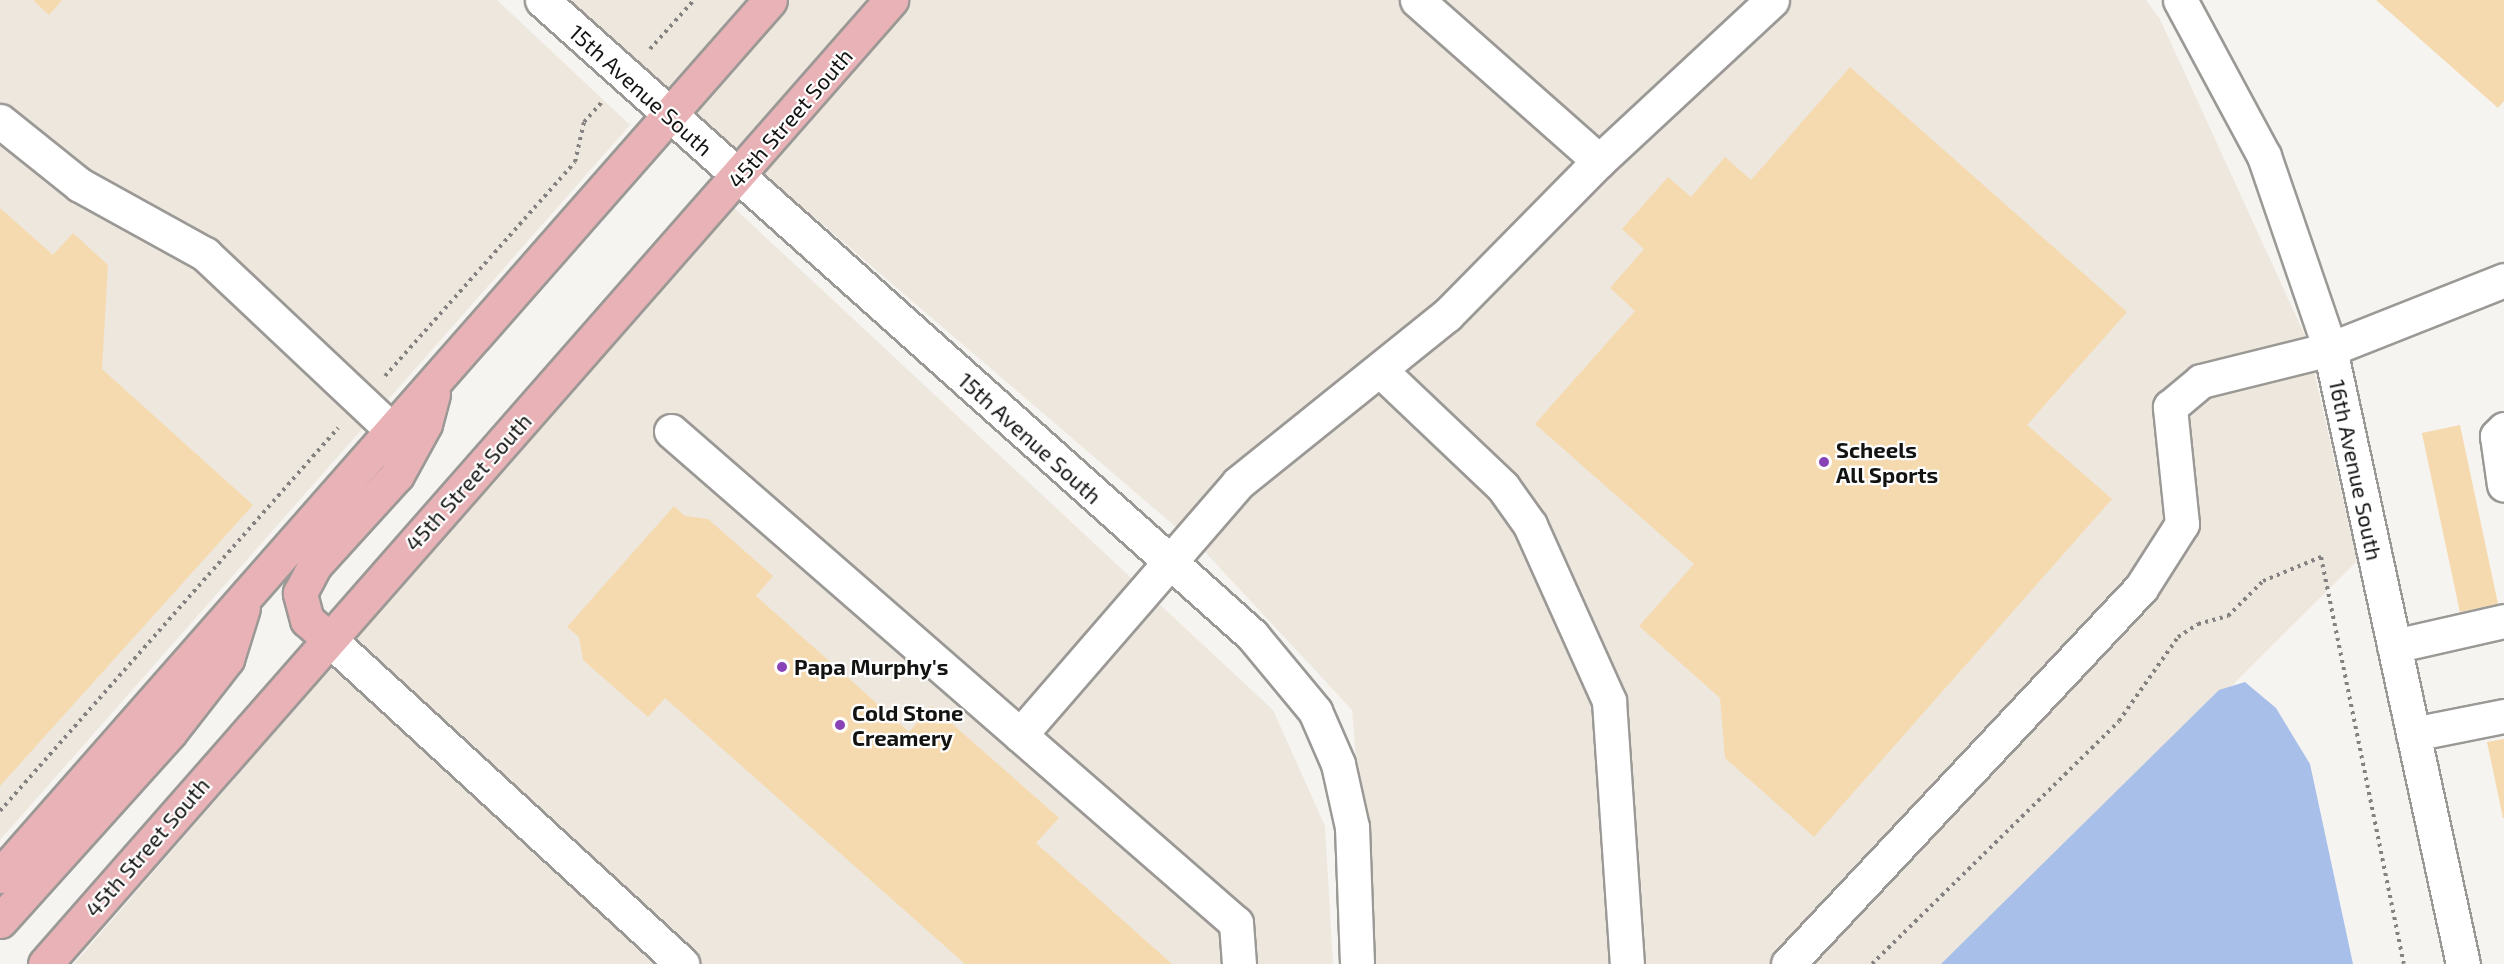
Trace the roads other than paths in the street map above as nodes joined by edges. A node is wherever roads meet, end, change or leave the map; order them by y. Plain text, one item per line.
1 (542, 0) edge
2 (770, 0) edge
3 (891, 0) edge
4 (1418, 0) edge
5 (1772, 0) edge
6 (2180, 0) edge
7 (668, 115) junction
8 (0, 121) edge
9 (1599, 161) junction
10 (738, 179) junction
11 (2504, 280) edge
12 (2330, 349) junction
13 (1382, 372) junction
14 (437, 381) junction
15 (2504, 429) edge
16 (393, 431) junction
17 (671, 431) dead end
18 (2504, 485) edge
19 (1168, 560) junction
20 (246, 597) junction
21 (2504, 621) edge
22 (329, 639) junction
23 (2394, 646) junction
24 (2504, 716) edge
25 (2413, 734) junction
26 (1020, 735) junction
27 (0, 876) edge
28 (0, 921) edge
29 (45, 964) edge
30 (682, 964) edge
31 (1239, 964) edge
32 (1357, 964) edge
33 (1627, 964) edge
34 (1788, 964) edge
35 (2463, 964) edge

1 - 7 street, 15th Avenue South
2 - 7 main road
3 - 10 main road, 45th Street South
4 - 9 street
5 - 9 street
6 - 12 street, 16th Avenue South
7 - 10 street, 15th Avenue South
7 - 14 main road
8 - 16 street
9 - 13 street
10 - 19 street, 15th Avenue South
10 - 22 main road, 45th Street South
11 - 12 street
12 - 23 street, 16th Avenue South
12 - 34 street
13 - 19 street
13 - 33 street
14 - 16 main road
14 - 22 main road
15 - 18 street
16 - 20 main road
17 - 26 street
19 - 26 street
19 - 32 street, 15th Avenue South
20 - 27 main road
20 - 28 main road
21 - 23 street
22 - 29 main road, 45th Street South
22 - 30 street
23 - 25 street, 16th Avenue South
24 - 25 street
25 - 35 street, 16th Avenue South
26 - 31 street

